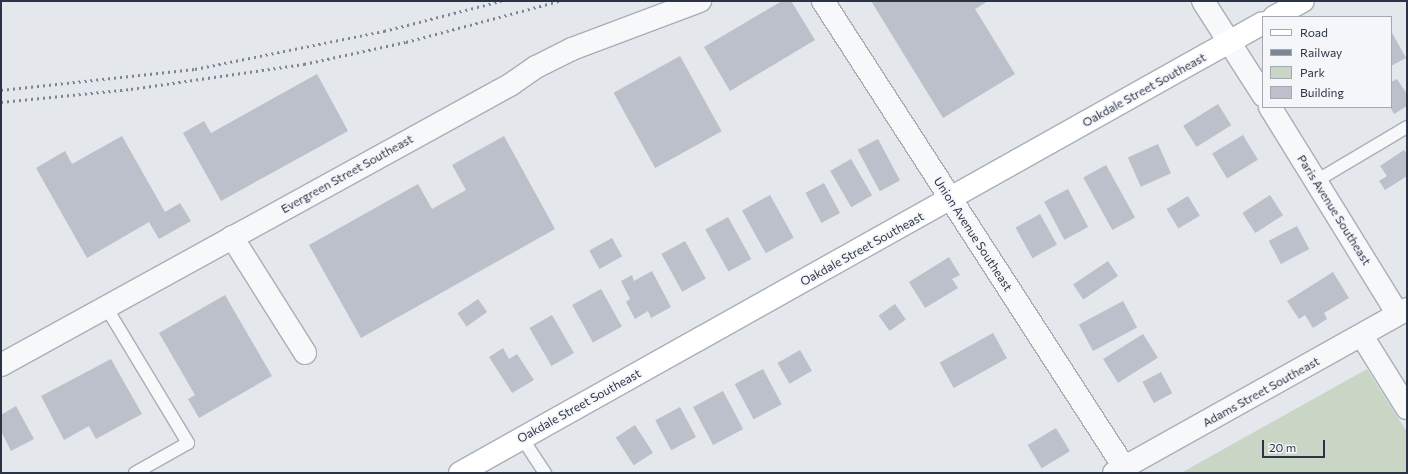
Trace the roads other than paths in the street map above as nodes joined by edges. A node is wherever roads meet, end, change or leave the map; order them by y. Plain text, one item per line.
1 (700, 1) edge
2 (823, 1) edge
3 (1203, 1) edge
4 (1303, 1) edge
5 (1276, 16) edge
6 (1262, 24) edge
7 (1230, 41) junction
8 (1262, 93) edge
9 (1271, 108) edge
10 (1407, 127) edge
11 (1316, 181) junction
12 (950, 199) junction
13 (232, 237) junction
14 (106, 307) junction
15 (1403, 311) edge
16 (1362, 336) junction
17 (305, 352) dead end
18 (1, 365) edge
19 (1407, 408) edge
20 (522, 438) junction
21 (1119, 470) edge
22 (135, 473) edge
23 (460, 473) edge
24 (545, 473) edge

1 - 13 street, Evergreen Street Southeast
2 - 12 street, Union Avenue Southeast
3 - 7 street
4 - 5 street
6 - 7 street, Oakdale Street Southeast
7 - 8 street
7 - 12 street, Oakdale Street Southeast
9 - 11 street, Paris Avenue Southeast
10 - 11 lane
11 - 15 street, Paris Avenue Southeast
12 - 20 street, Oakdale Street Southeast
12 - 21 street, Union Avenue Southeast
13 - 14 street, Evergreen Street Southeast
13 - 17 street
14 - 18 street, Evergreen Street Southeast
14 - 22 lane
15 - 16 street, Adams Street Southeast
16 - 19 street
16 - 21 street, Adams Street Southeast
20 - 23 street, Oakdale Street Southeast
20 - 24 lane

